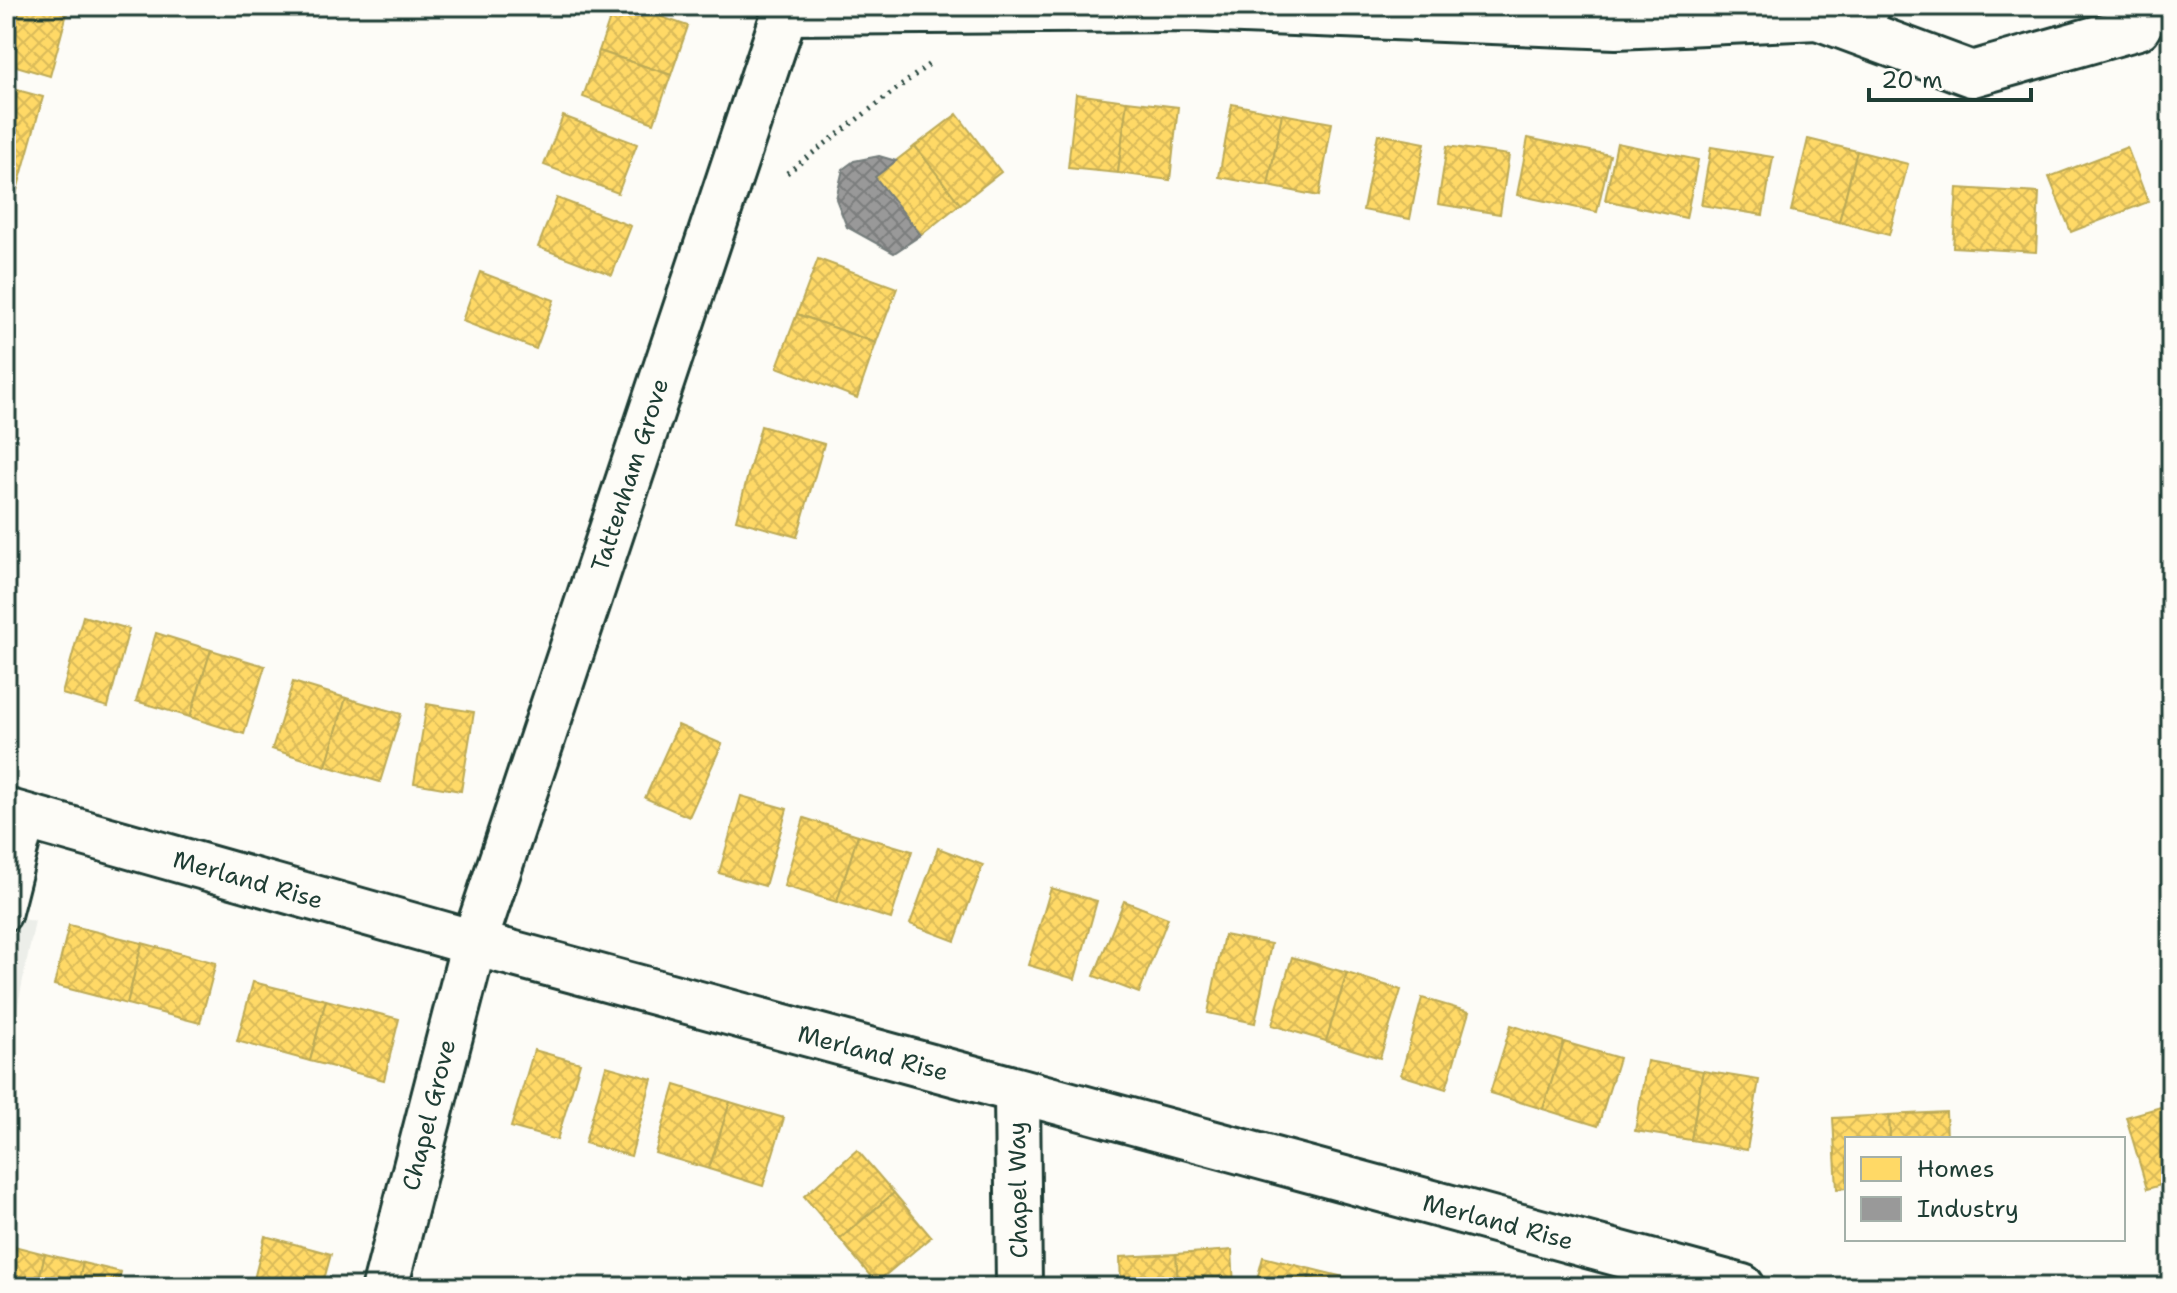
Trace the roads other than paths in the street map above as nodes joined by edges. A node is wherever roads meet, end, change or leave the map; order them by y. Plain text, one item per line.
1 (1868, 6) edge
2 (2149, 6) edge
3 (786, 9) edge
4 (1818, 17) junction
5 (18, 814) edge
6 (6, 916) edge
7 (474, 943) junction
8 (1017, 1092) junction
9 (385, 1287) edge
10 (1019, 1287) edge
11 (1742, 1287) edge

1 - 4 street
2 - 4 street
3 - 4 street
3 - 7 street, Tattenham Grove
5 - 6 lane
5 - 7 street, Merland Rise
7 - 8 street, Merland Rise
7 - 9 street, Chapel Grove
8 - 10 street, Chapel Way
8 - 11 street, Merland Rise

